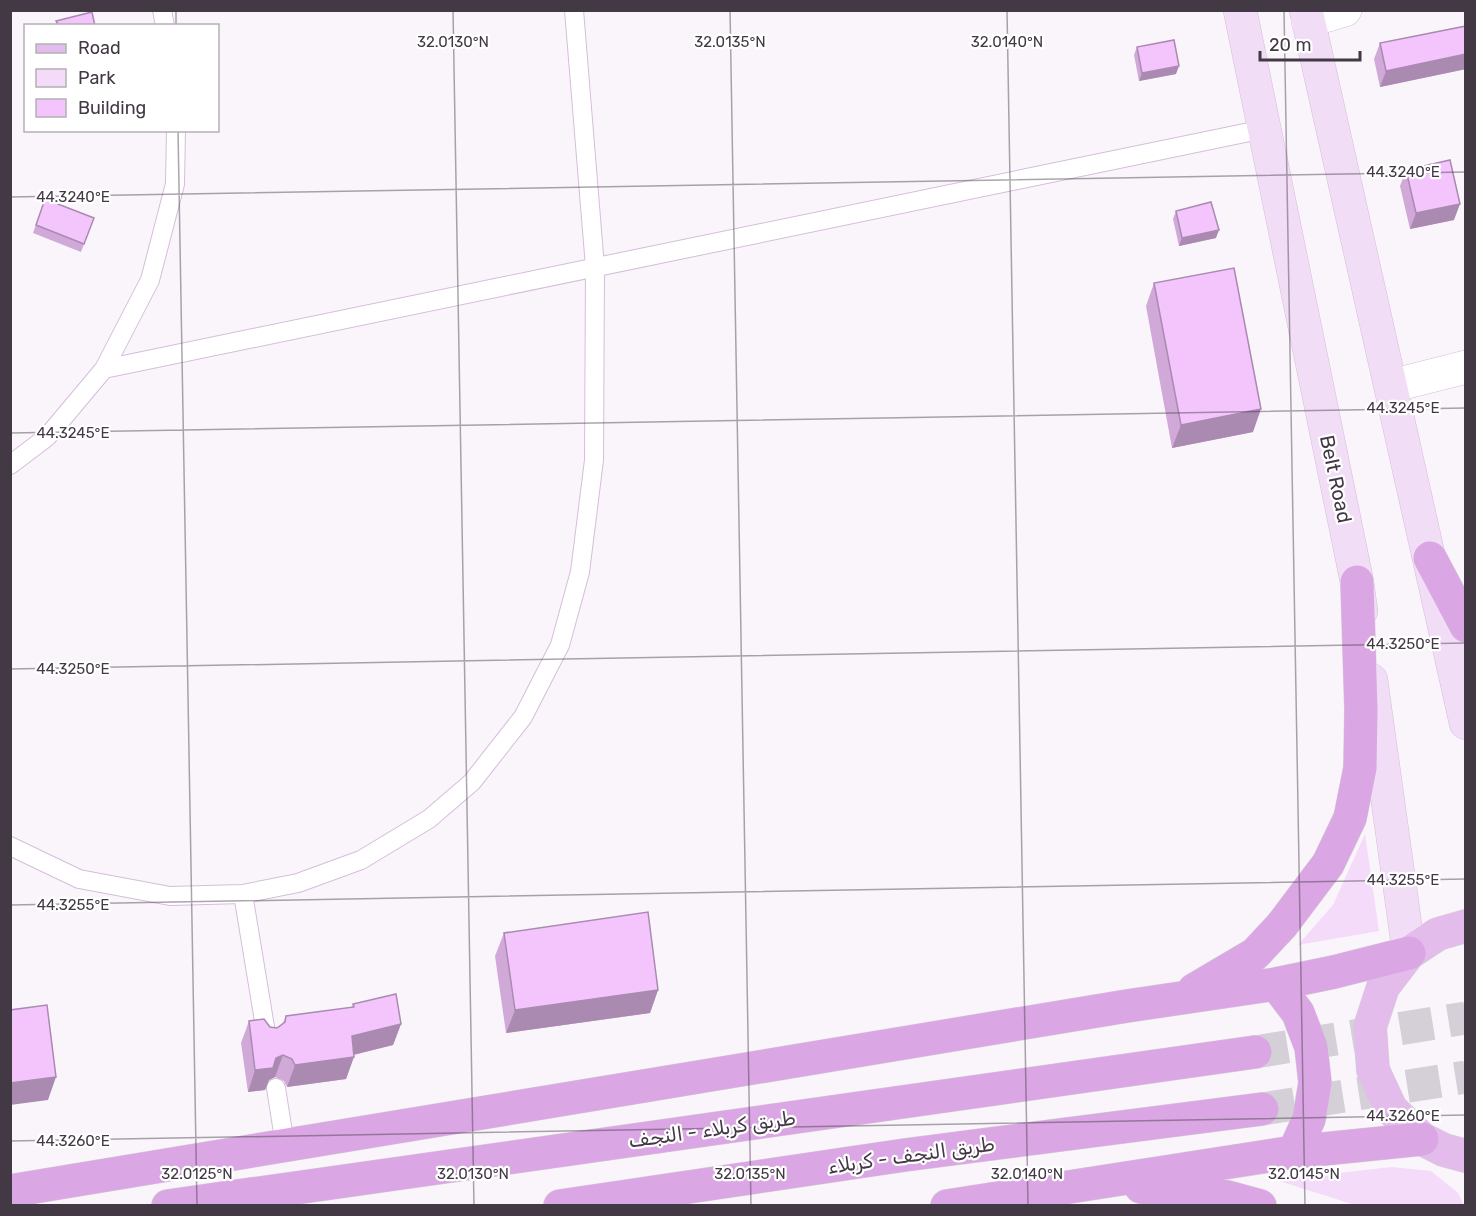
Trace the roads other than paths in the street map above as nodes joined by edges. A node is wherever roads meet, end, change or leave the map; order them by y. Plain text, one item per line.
1 (574, 10) edge
2 (1240, 10) edge
3 (1345, 10) edge
4 (1307, 16) edge
5 (1264, 129) junction
6 (176, 132) edge
7 (595, 267) junction
8 (1466, 367) edge
9 (104, 369) junction
10 (1391, 386) junction
11 (10, 465) edge
12 (1430, 558) junction
13 (1357, 582) junction
14 (1466, 626) edge
15 (1466, 723) edge
16 (10, 846) edge
17 (243, 894) junction
18 (1466, 926) edge
19 (1409, 953) junction
20 (1276, 984) junction
21 (1177, 1000) junction
22 (267, 1039) edge
23 (1255, 1053) tunnel mouth
24 (276, 1088) edge
25 (1262, 1109) tunnel mouth
26 (1422, 1139) junction
27 (285, 1145) junction
28 (1294, 1152) junction
29 (1466, 1156) edge
30 (1100, 1182) junction
31 (10, 1191) edge
32 (168, 1206) edge
33 (560, 1206) edge
34 (947, 1206) edge
35 (1260, 1206) edge

1 - 7 lane
2 - 5 main road, Belt Road
3 - 4 street
4 - 10 main road
5 - 7 lane
5 - 13 main road, Belt Road
6 - 9 lane
7 - 9 lane
7 - 17 lane
8 - 10 street
9 - 11 lane
10 - 12 main road
12 - 14 highway
12 - 15 main road
13 - 19 main road, Belt Road
13 - 21 highway
16 - 17 lane
17 - 22 lane
18 - 19 main road
19 - 20 highway
19 - 26 main road
20 - 21 highway
20 - 28 highway
21 - 27 highway
23 - 32 highway, طريق کربلاء - النجف
24 - 27 lane
25 - 33 highway, طريق النجف - کربلاء
26 - 28 highway
26 - 29 main road
27 - 31 highway
28 - 30 highway
30 - 34 highway
30 - 35 highway

